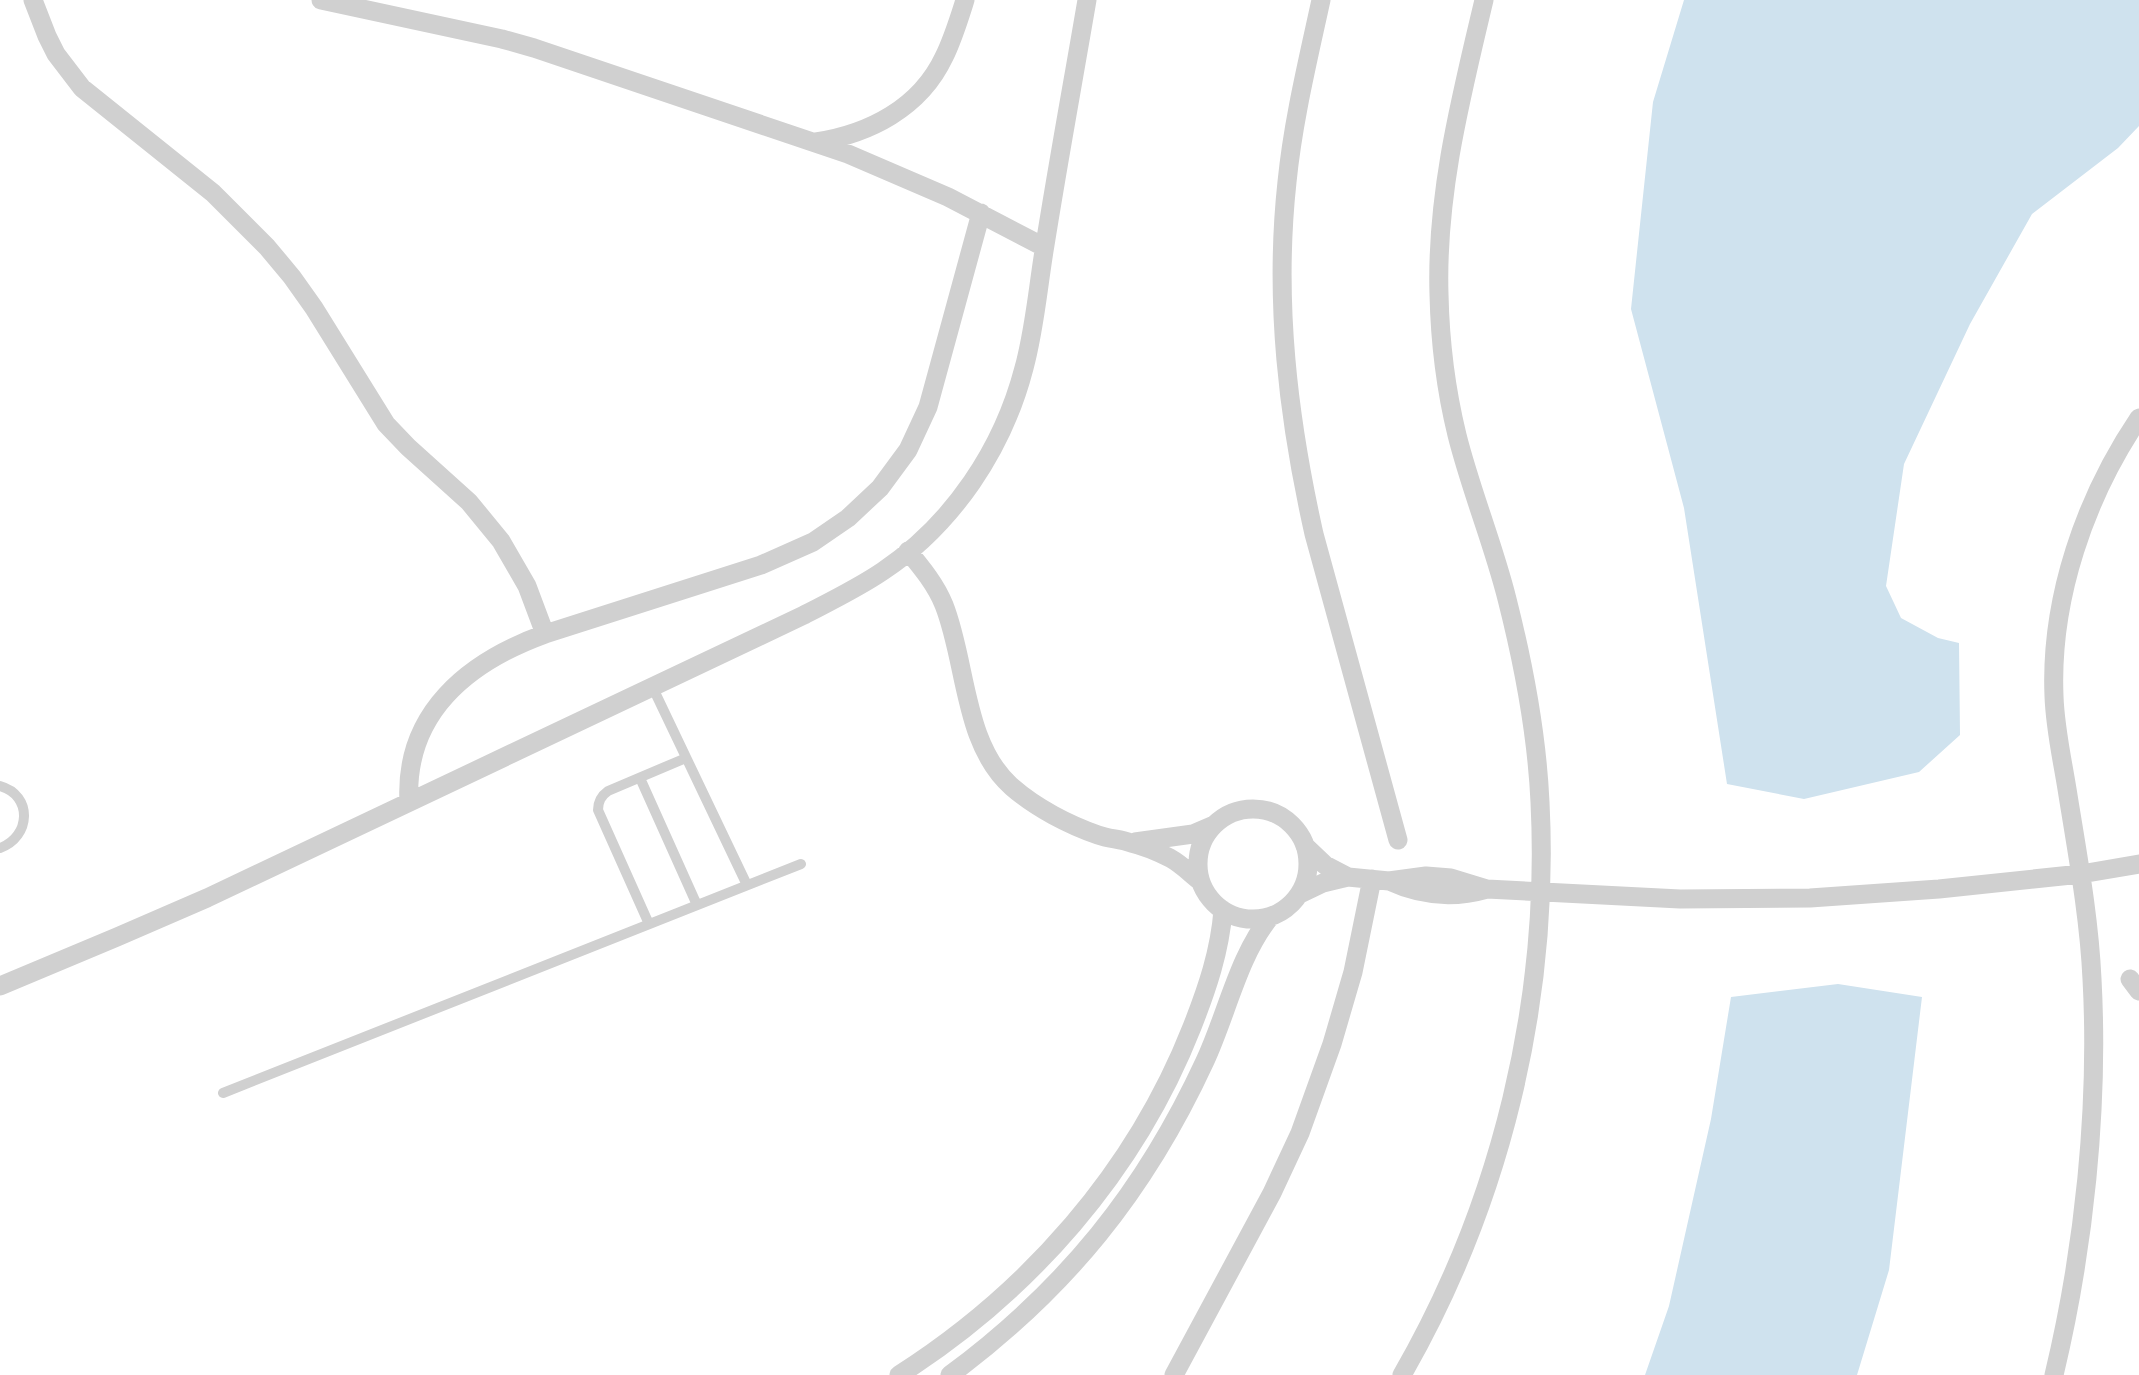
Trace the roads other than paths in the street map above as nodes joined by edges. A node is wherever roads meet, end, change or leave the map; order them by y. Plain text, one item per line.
1 (32, 0) edge
2 (321, 0) edge
3 (965, 0) edge
4 (1087, 0) edge
5 (1321, 0) edge
6 (1484, 0) edge
7 (814, 142) junction
8 (980, 213) junction
9 (1044, 247) junction
10 (2139, 418) edge
11 (908, 552) junction
12 (545, 634) junction
13 (652, 686) junction
14 (686, 758) junction
15 (640, 778) junction
16 (0, 786) edge
17 (409, 802) junction
18 (1214, 824) junction
19 (1398, 840) dead end
20 (1131, 842) junction
21 (1305, 846) junction
22 (0, 848) edge
23 (801, 864) dead end
24 (2139, 864) edge
25 (2081, 874) junction
26 (1348, 877) junction
27 (1380, 880) junction
28 (1200, 881) junction
29 (747, 885) junction
30 (1542, 892) junction
31 (1300, 894) junction
32 (697, 905) junction
33 (1223, 910) junction
34 (1271, 916) junction
35 (649, 924) junction
36 (0, 986) edge
37 (224, 1094) dead end
38 (2060, 1348) junction
39 (899, 1375) edge
40 (950, 1375) edge
41 (1174, 1375) edge
42 (1402, 1375) edge
43 (2054, 1375) edge
44 (2062, 1375) edge

1 - 12 street
2 - 7 street
3 - 7 street
4 - 9 street
5 - 19 street
6 - 30 street
7 - 8 street
8 - 9 street
8 - 12 street
9 - 11 street
10 - 25 street
11 - 13 street
11 - 20 street
12 - 17 street
13 - 14 lane
13 - 17 street
14 - 15 lane
14 - 29 lane
15 - 32 lane
15 - 35 lane
16 - 22 lane
17 - 36 street
18 - 20 street
18 - 21 street
18 - 28 street
20 - 28 street
21 - 26 street
21 - 31 street
23 - 29 lane
24 - 25 street
25 - 30 street
25 - 38 street
26 - 27 street
26 - 31 street
27 - 30 street
27 - 41 street
28 - 33 street
29 - 32 lane
30 - 42 street
31 - 34 street
32 - 35 lane
33 - 34 street
33 - 39 street
34 - 40 street
35 - 37 lane
38 - 43 street
38 - 44 street

